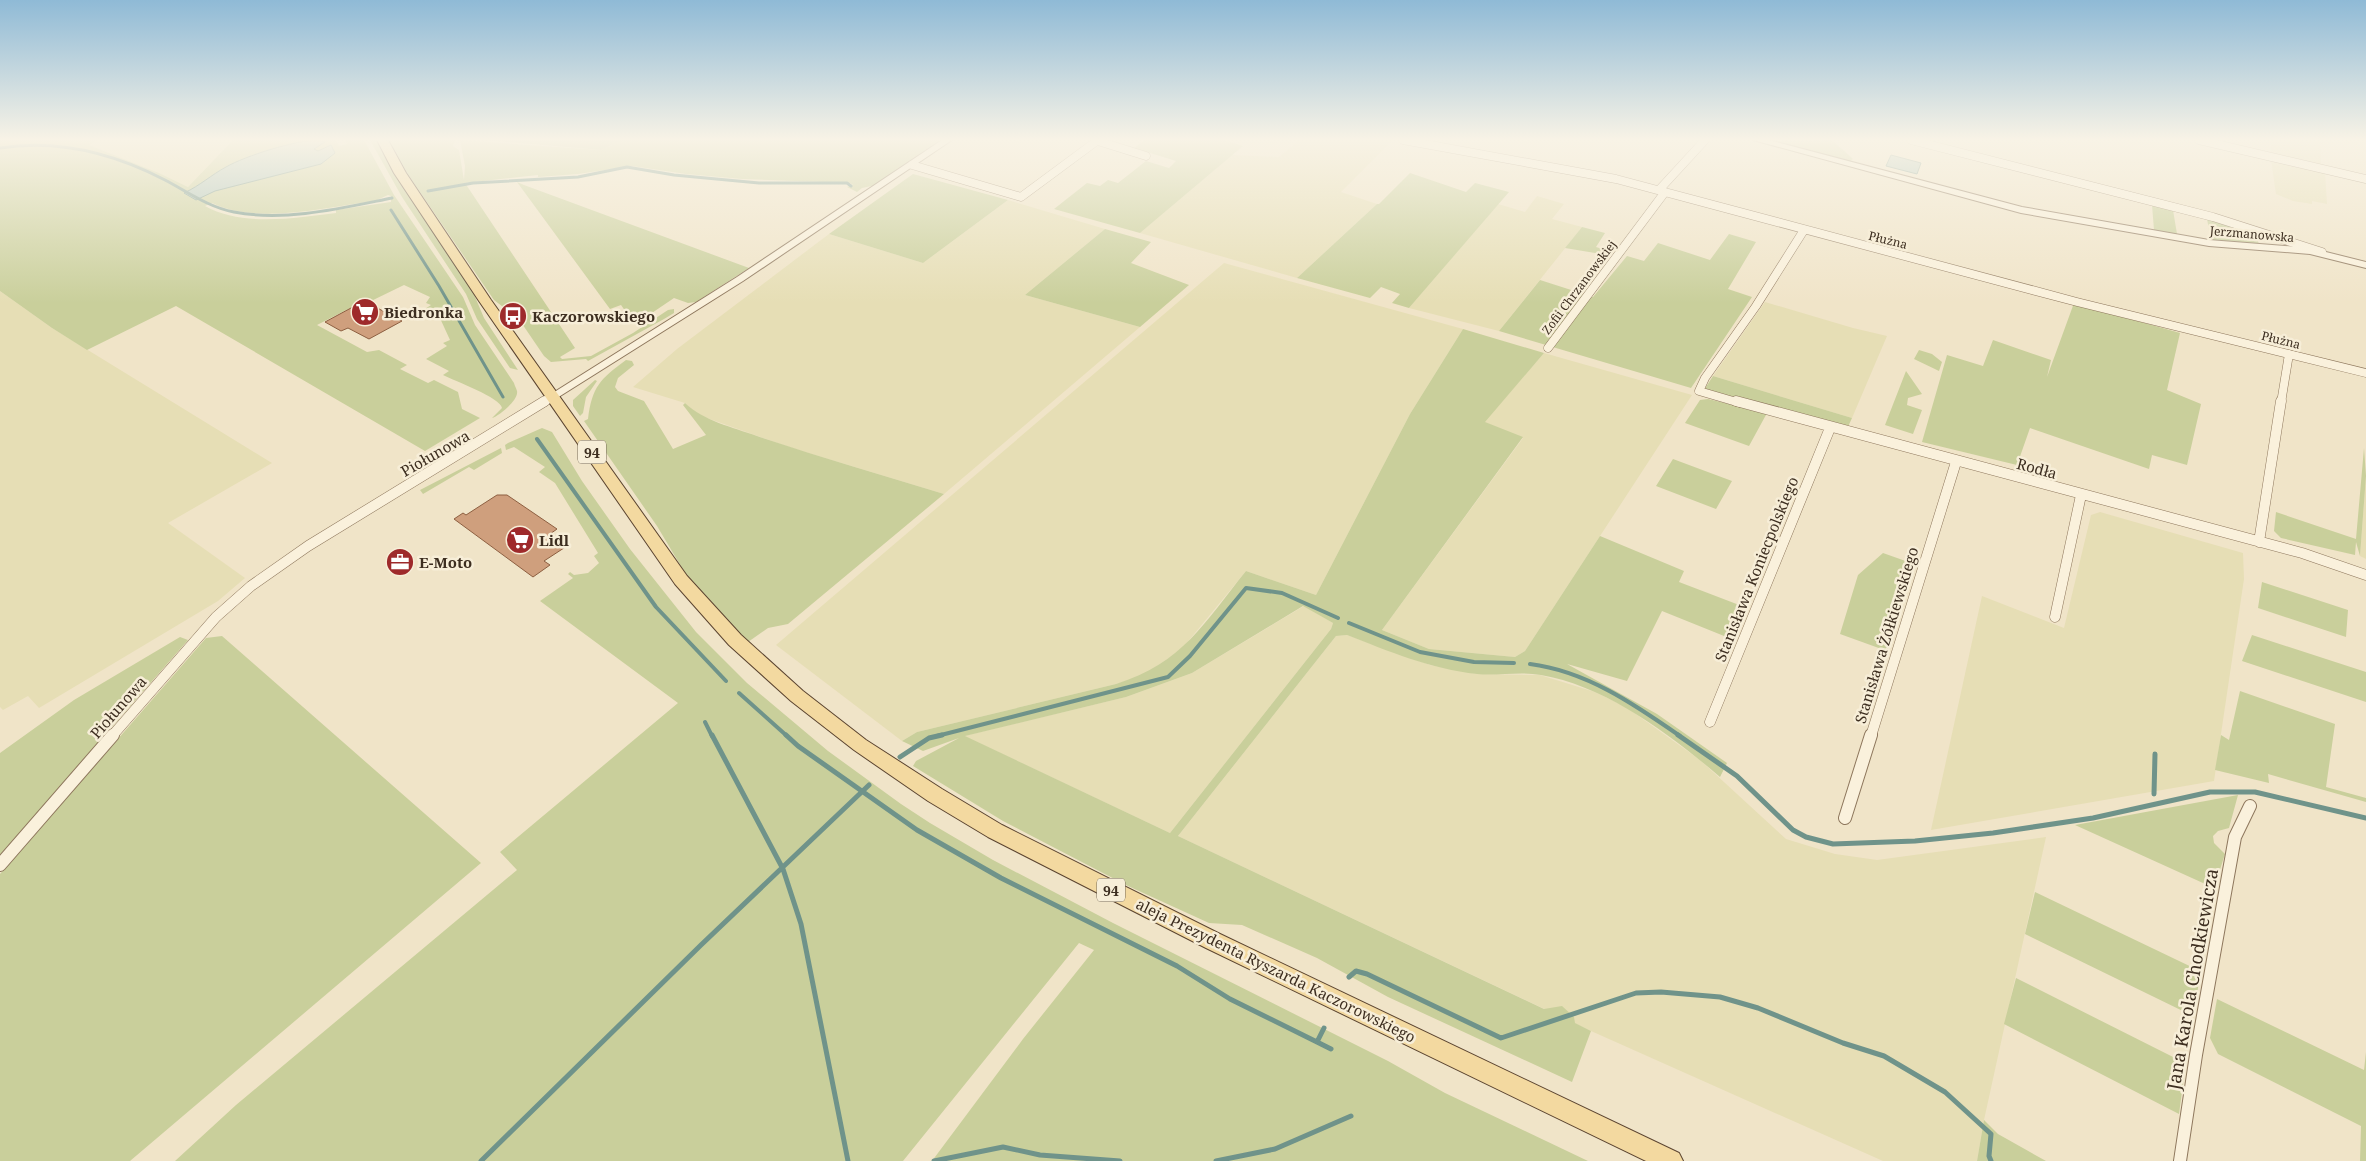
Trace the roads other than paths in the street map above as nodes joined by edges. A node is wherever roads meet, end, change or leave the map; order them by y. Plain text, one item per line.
1 (414, 194) edge
2 (868, 194) edge
3 (1008, 194) edge
4 (1026, 194) edge
5 (1660, 194) edge
6 (1674, 194) edge
7 (1961, 194) edge
8 (2123, 194) edge
9 (1804, 230) junction
10 (2265, 235) junction
11 (2274, 249) junction
12 (2327, 254) junction
13 (2366, 265) edge
14 (1548, 348) dead end
15 (2289, 354) junction
16 (2366, 373) edge
17 (553, 396) junction
18 (1830, 428) junction
19 (1956, 462) junction
20 (2081, 495) junction
21 (2259, 542) junction
22 (2366, 575) edge
23 (2055, 617) dead end
24 (1710, 722) dead end
25 (2250, 806) dead end
26 (1844, 818) dead end
27 (0, 865) edge
28 (1671, 1161) edge
29 (2180, 1161) edge

1 - 17 main road, aleja Prezydenta Ryszarda Kaczorowskiego / 94
2 - 17 street, Piołunowa
3 - 4 street
5 - 14 street, Zofii Chrzanowskiej
6 - 9 street, Płużna
7 - 11 street, Jerzmanowska
8 - 10 street
9 - 15 street, Płużna
9 - 18 street, Rodła
10 - 11 street
10 - 12 street
11 - 12 street, Jerzmanowska
12 - 13 street, Jerzmanowska
15 - 16 street, Płużna
15 - 21 street
17 - 27 street, Piołunowa
17 - 28 main road, aleja Prezydenta Ryszarda Kaczorowskiego / 94
18 - 19 street, Rodła
18 - 24 street, Stanisława Koniecpolskiego
19 - 20 street, Rodła
19 - 26 street, Stanisława Żółkiewskiego
20 - 21 street, Rodła
20 - 23 street
21 - 22 street, Rodła
25 - 29 street, Jana Karola Chodkiewicza

